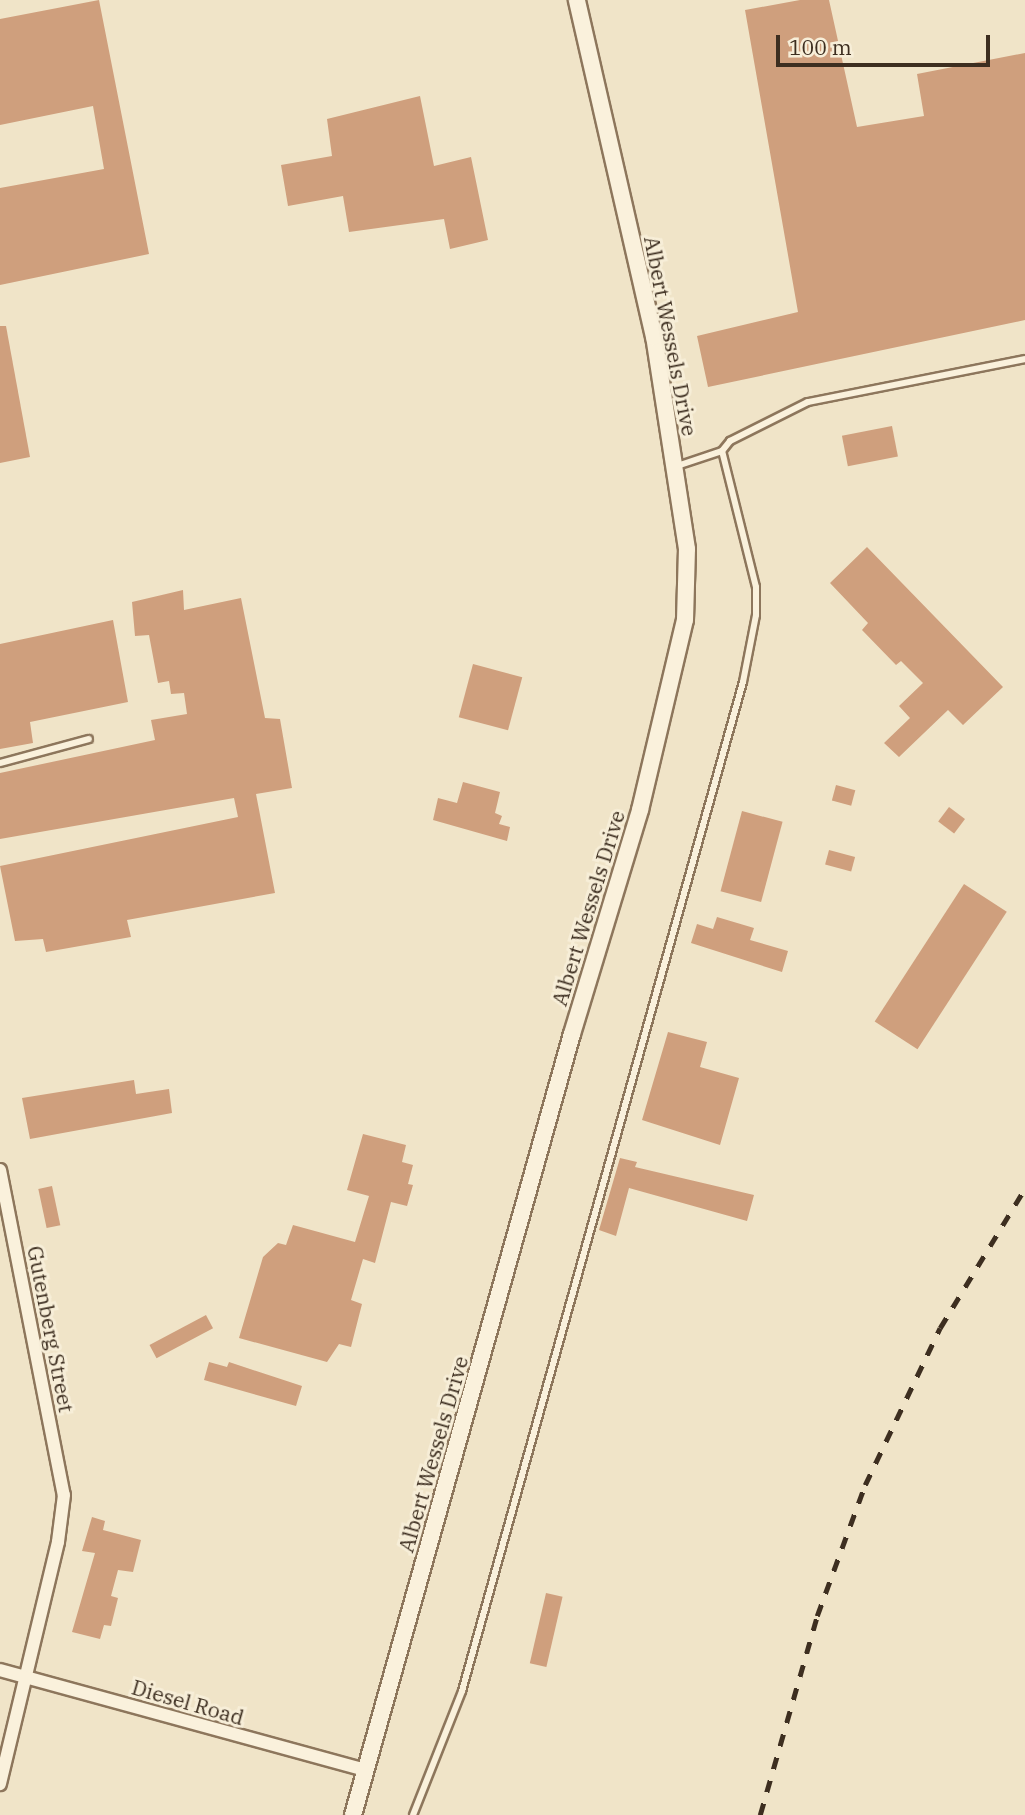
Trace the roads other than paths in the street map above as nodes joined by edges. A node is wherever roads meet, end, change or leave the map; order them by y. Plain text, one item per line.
1 (577, 0) edge
2 (1025, 359) edge
3 (722, 451) junction
4 (674, 466) junction
5 (89, 740) dead end
6 (0, 762) edge
7 (0, 1170) edge
8 (0, 1670) edge
9 (26, 1678) junction
10 (366, 1770) junction
11 (0, 1784) edge
12 (353, 1815) edge
13 (413, 1815) edge

1 - 4 street, Albert Wessels Drive
2 - 3 lane
3 - 4 lane
3 - 13 lane
4 - 10 street, Albert Wessels Drive
5 - 6 lane
7 - 9 street, Gutenberg Street
8 - 9 street, Diesel Road
9 - 10 street, Diesel Road
9 - 11 street, Gutenberg Street
10 - 12 street, Albert Wessels Drive

